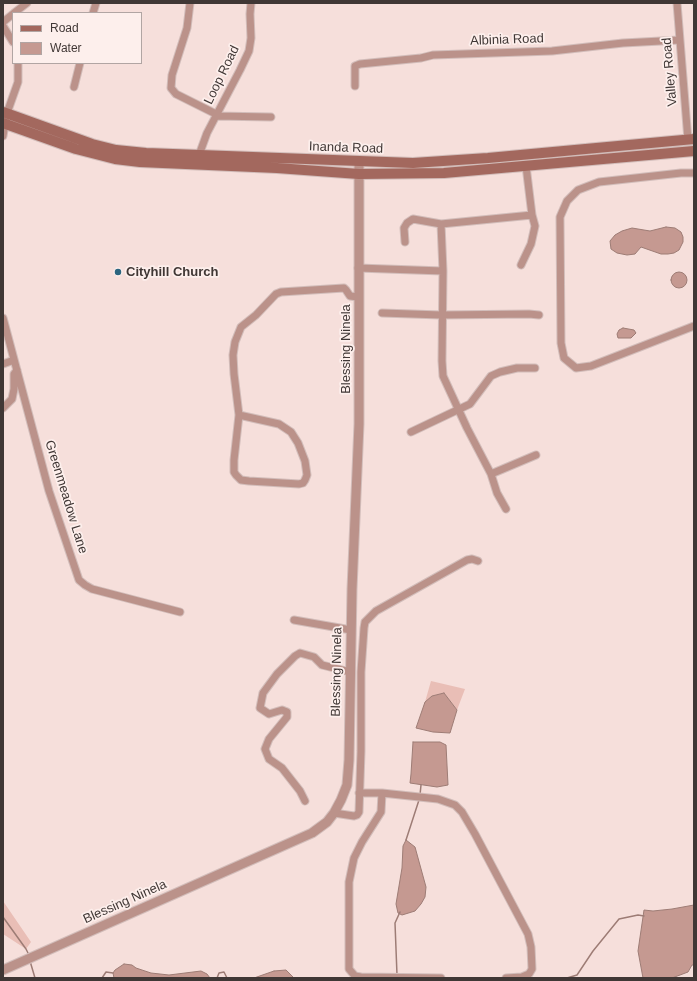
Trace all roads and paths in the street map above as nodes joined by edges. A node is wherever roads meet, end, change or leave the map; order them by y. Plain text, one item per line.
1 (27, 3) edge
2 (190, 3) edge
3 (251, 3) edge
4 (676, 3) edge
5 (15, 12) edge
6 (12, 15) edge
7 (3, 22) edge
8 (3, 26) edge
9 (12, 40) edge
10 (680, 40) junction
11 (18, 64) edge
12 (80, 64) edge
13 (355, 86) dead end
14 (74, 87) dead end
15 (216, 115) junction
16 (272, 117) dead end
17 (4, 118) edge
18 (3, 136) edge
19 (691, 140) edge
20 (694, 151) edge
21 (199, 154) junction
22 (253, 156) junction
23 (359, 161) junction
24 (426, 162) junction
25 (526, 166) junction
26 (277, 168) junction
27 (694, 173) edge
28 (359, 174) junction
29 (431, 174) junction
30 (532, 215) junction
31 (441, 224) junction
32 (405, 242) dead end
33 (521, 265) dead end
34 (358, 268) junction
35 (443, 270) junction
36 (358, 297) junction
37 (382, 313) dead end
38 (441, 315) junction
39 (538, 315) dead end
40 (3, 319) edge
41 (694, 326) edge
42 (14, 360) junction
43 (3, 364) edge
44 (535, 368) dead end
45 (17, 370) junction
46 (3, 408) edge
47 (458, 409) junction
48 (239, 415) junction
49 (411, 432) dead end
50 (536, 455) dead end
51 (491, 474) junction
52 (506, 509) dead end
53 (478, 561) dead end
54 (180, 612) dead end
55 (294, 620) dead end
56 (351, 630) junction
57 (350, 672) junction
58 (360, 793) junction
59 (382, 793) junction
60 (305, 801) dead end
61 (334, 813) junction
62 (3, 970) edge
63 (396, 977) edge
64 (441, 978) edge
65 (506, 978) edge

1 - 5 street
2 - 15 street
3 - 15 street, Loop Road
4 - 10 street, Valley Road
6 - 7 street
8 - 9 street
10 - 13 street, Albinia Road
10 - 19 street, Valley Road
11 - 17 street
12 - 14 street
15 - 16 street
15 - 21 street, Loop Road
17 - 18 street
17 - 21 main road, Inanda Road
17 - 26 main road, Inanda Road
19 - 24 main road, Inanda Road
20 - 25 main road, Inanda Road
21 - 22 main road, Inanda Road
22 - 23 main road, Inanda Road
22 - 26 main road
23 - 24 main road, Inanda Road
23 - 28 street, Blessing Ninela
24 - 29 main road
25 - 29 main road, Inanda Road
25 - 30 street
26 - 28 main road, Inanda Road
27 - 41 street
28 - 29 main road, Inanda Road
28 - 34 street, Blessing Ninela
30 - 31 street
30 - 33 street
31 - 32 street
31 - 35 street
34 - 35 street
34 - 36 street, Blessing Ninela
35 - 38 street
36 - 48 street
36 - 56 street, Blessing Ninela
37 - 38 street
38 - 39 street
38 - 47 street
40 - 42 street, Greenmeadow Lane
42 - 43 street
42 - 45 street, Greenmeadow Lane
44 - 47 street
45 - 46 street
45 - 54 street, Greenmeadow Lane
47 - 49 street
47 - 51 street
48 - 48 street
50 - 51 street
51 - 52 street
53 - 58 street
55 - 56 street
56 - 57 street, Blessing Ninela
57 - 60 street
57 - 61 street, Blessing Ninela
58 - 59 street
58 - 61 street
59 - 63 street
59 - 65 street
61 - 62 street, Blessing Ninela
63 - 64 street

